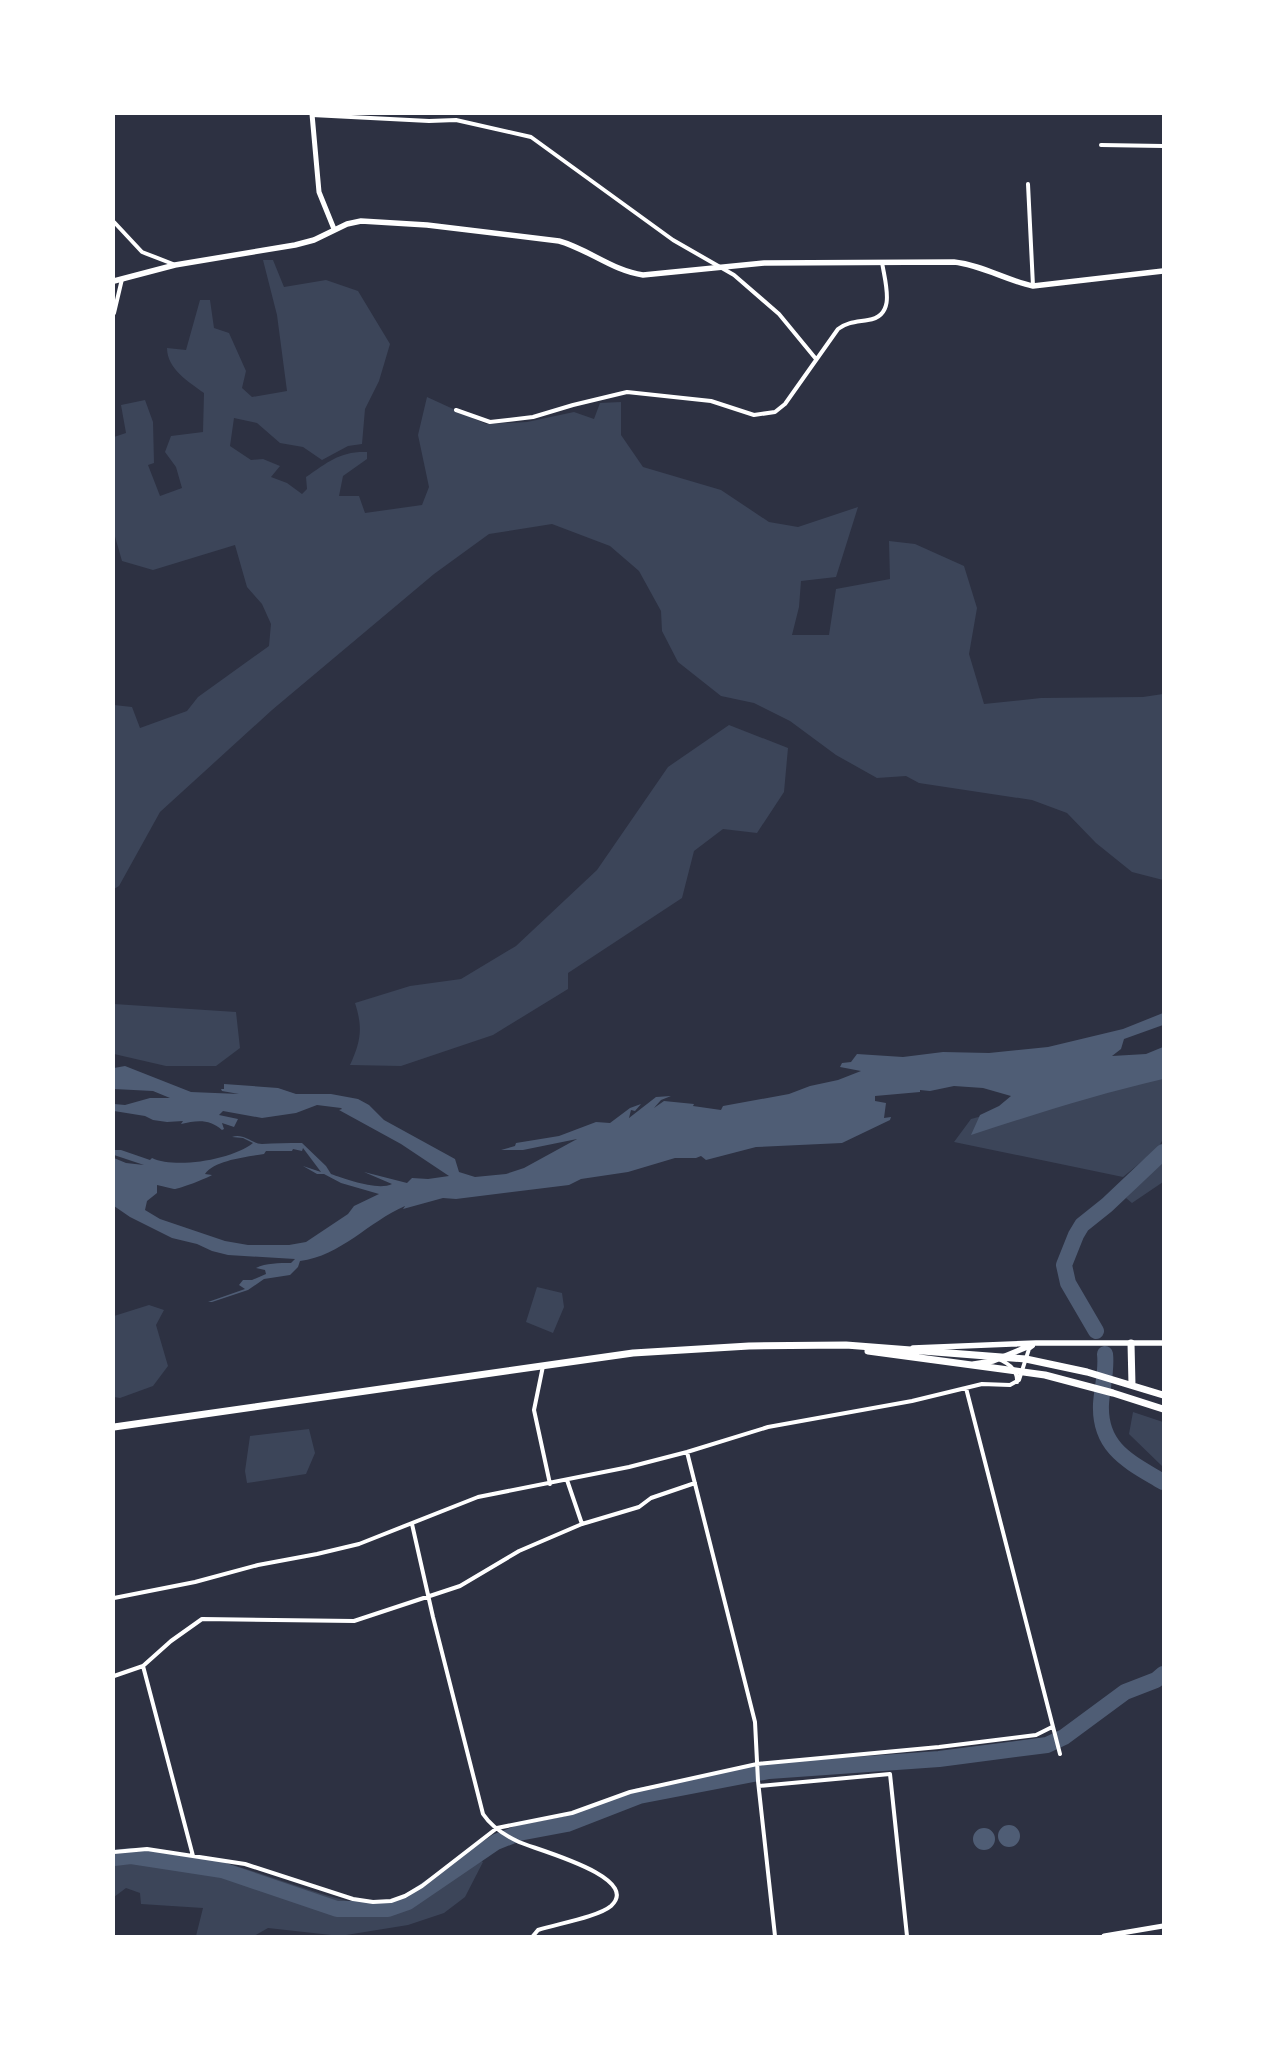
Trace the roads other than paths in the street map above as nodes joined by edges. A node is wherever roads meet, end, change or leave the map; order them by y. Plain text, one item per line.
1 (312, 114) edge
2 (1101, 144) dead end
3 (1163, 146) edge
4 (1028, 184) dead end
5 (114, 222) edge
6 (334, 229) junction
7 (882, 262) junction
8 (175, 265) junction
9 (722, 268) junction
10 (1163, 271) edge
11 (122, 279) junction
12 (114, 281) edge
13 (1033, 286) junction
14 (114, 313) edge
15 (816, 359) junction
16 (456, 410) dead end
17 (1036, 1343) junction
18 (1131, 1343) junction
19 (1163, 1343) edge
20 (816, 1346) junction
21 (903, 1348) junction
22 (1001, 1358) junction
23 (1026, 1359) junction
24 (971, 1365) junction
25 (543, 1366) junction
26 (1014, 1370) junction
27 (1023, 1371) junction
28 (1017, 1382) junction
29 (1132, 1385) junction
30 (966, 1388) junction
31 (1163, 1395) edge
32 (1163, 1409) edge
33 (114, 1427) edge
34 (687, 1452) junction
35 (567, 1480) junction
36 (695, 1482) junction
37 (550, 1484) junction
38 (412, 1524) junction
39 (582, 1524) junction
40 (428, 1597) junction
41 (114, 1598) edge
42 (143, 1666) junction
43 (114, 1676) edge
44 (1052, 1727) junction
45 (1060, 1754) dead end
46 (757, 1767) junction
47 (758, 1784) junction
48 (497, 1828) junction
49 (114, 1852) edge
50 (194, 1856) junction
51 (1163, 1926) edge
52 (532, 1936) edge
53 (774, 1936) edge
54 (907, 1936) edge
55 (1104, 1936) edge

1 - 6 street
1 - 9 street
2 - 3 street
4 - 13 street
5 - 8 street
6 - 8 main road
6 - 9 main road
7 - 9 main road
7 - 13 main road
7 - 15 street
8 - 11 main road
9 - 15 street
10 - 13 main road
11 - 12 main road
11 - 14 street
15 - 16 street
17 - 18 main road
17 - 21 main road
17 - 22 main road
17 - 23 street
18 - 19 main road
18 - 29 highway
20 - 21 highway
20 - 24 highway
20 - 25 highway
21 - 22 highway
22 - 23 highway
22 - 24 main road
22 - 26 street
23 - 27 street
23 - 29 highway
24 - 26 highway
25 - 33 highway
25 - 37 street
26 - 27 highway
26 - 28 street
27 - 28 street
27 - 32 highway
28 - 30 street
29 - 31 highway
30 - 34 street
30 - 44 street
34 - 35 street
34 - 36 street
35 - 37 street
35 - 39 street
36 - 39 street
36 - 46 street
37 - 38 street
38 - 40 street
38 - 41 street
39 - 40 street
40 - 42 street
40 - 48 street
42 - 43 street
42 - 50 street
44 - 45 street
44 - 46 street
46 - 47 street
46 - 48 street
47 - 53 street
47 - 54 street
48 - 50 street
48 - 52 street
49 - 50 street
51 - 55 street

